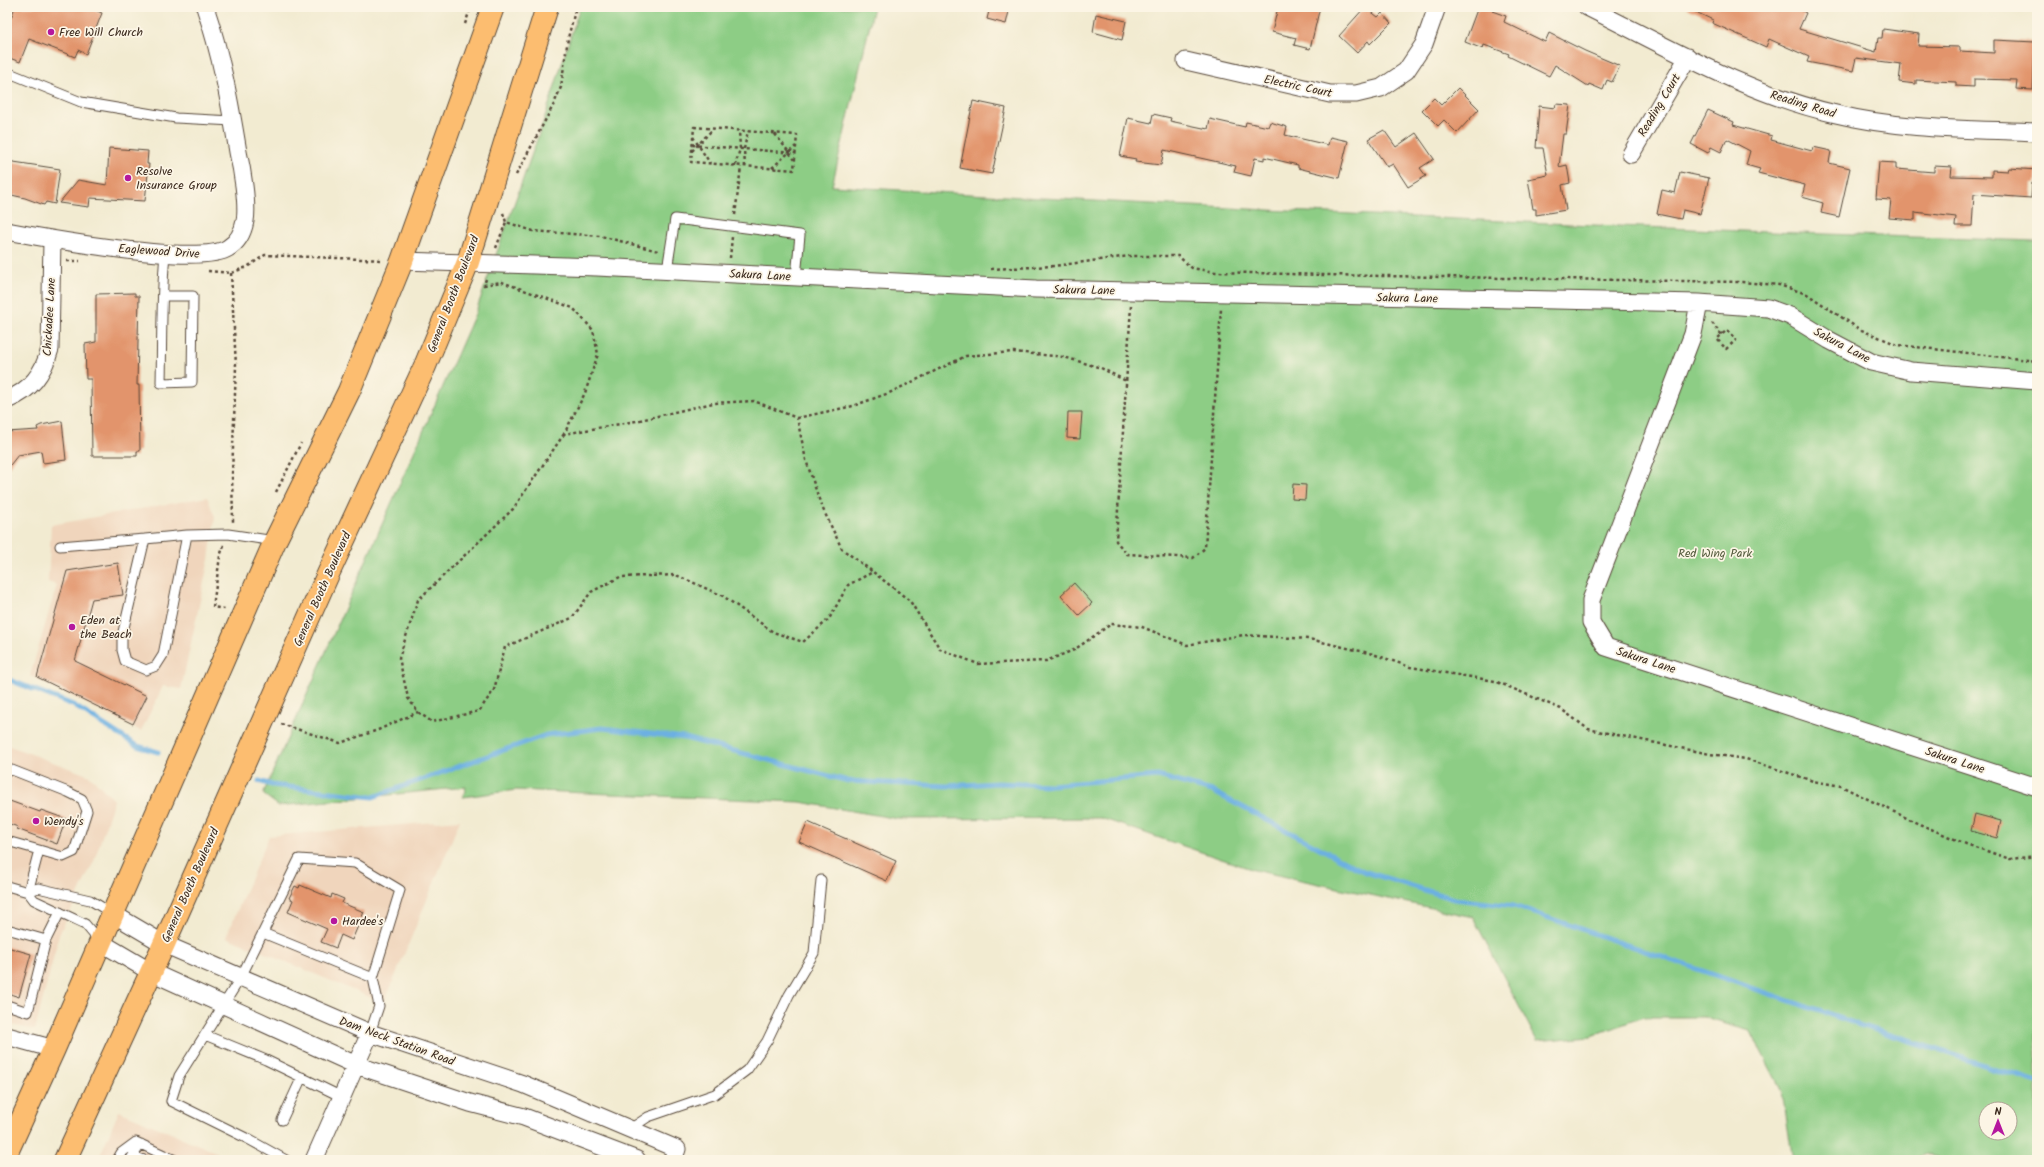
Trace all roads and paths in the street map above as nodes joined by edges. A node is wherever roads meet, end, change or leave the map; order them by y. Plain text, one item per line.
1 (205, 7) edge
2 (470, 7) edge
3 (493, 7) edge
4 (547, 7) edge
5 (576, 7) edge
6 (1437, 7) edge
7 (1587, 7) edge
8 (464, 30) dead end
9 (1688, 57) junction
10 (1186, 61) dead end
11 (7, 72) edge
12 (233, 121) junction
13 (714, 128) junction
14 (739, 130) junction
15 (748, 131) junction
16 (2037, 132) edge
17 (775, 133) junction
18 (693, 137) junction
19 (692, 145) junction
20 (698, 145) junction
21 (796, 146) junction
22 (740, 149) junction
23 (744, 149) junction
24 (692, 152) junction
25 (790, 153) junction
26 (796, 153) junction
27 (1631, 154) dead end
28 (795, 160) junction
29 (710, 164) junction
30 (735, 166) junction
31 (745, 167) junction
32 (771, 169) junction
33 (514, 180) dead end
34 (503, 212) dead end
35 (506, 222) dead end
36 (7, 231) edge
37 (52, 240) junction
38 (165, 254) junction
39 (468, 262) junction
40 (491, 262) junction
41 (392, 264) junction
42 (667, 270) junction
43 (796, 277) junction
44 (1132, 291) junction
45 (1222, 294) junction
46 (163, 296) junction
47 (1699, 303) junction
48 (1727, 330) joint
49 (1126, 381) junction
50 (2037, 381) edge
51 (7, 400) edge
52 (797, 418) junction
53 (564, 434) junction
54 (304, 438) dead end
55 (275, 494) dead end
56 (228, 534) junction
57 (187, 535) junction
58 (145, 539) junction
59 (275, 541) junction
60 (60, 546) dead end
61 (872, 572) junction
62 (226, 609) dead end
63 (418, 712) junction
64 (264, 718) junction
65 (7, 771) edge
66 (2037, 787) edge
67 (7, 841) edge
68 (39, 850) junction
69 (2037, 856) edge
70 (822, 880) dead end
71 (7, 886) edge
72 (28, 892) junction
73 (60, 912) junction
74 (113, 914) junction
75 (7, 930) edge
76 (263, 934) junction
77 (46, 940) junction
78 (100, 942) junction
79 (164, 944) junction
80 (151, 972) junction
81 (241, 978) junction
82 (373, 978) junction
83 (224, 1005) junction
84 (7, 1006) edge
85 (370, 1033) junction
86 (205, 1034) junction
87 (7, 1036) edge
88 (54, 1049) junction
89 (356, 1065) junction
90 (302, 1077) junction
91 (342, 1097) junction
92 (282, 1120) dead end
93 (630, 1129) junction
94 (138, 1143) junction
95 (7, 1152) edge
96 (132, 1158) edge
97 (65, 1160) edge
98 (117, 1160) edge
99 (144, 1160) edge
100 (175, 1160) edge
101 (286, 1160) edge
102 (314, 1160) edge
103 (637, 1160) edge
104 (673, 1160) edge

1 - 12 street, Eaglewood Drive
2 - 8 path
3 - 41 highway
4 - 39 highway, General Booth Boulevard
5 - 33 path
6 - 10 street, Electric Court
7 - 9 street, Reading Road
9 - 16 street, Reading Road
9 - 27 street, Reading Court
11 - 12 lane
12 - 38 street, Eaglewood Drive
13 - 14 path
13 - 18 path
13 - 20 path
14 - 15 path
14 - 22 path
15 - 17 path
15 - 23 path
17 - 21 path
17 - 25 path
18 - 19 path
18 - 20 path
19 - 20 path
19 - 24 path
20 - 22 path
20 - 24 path
20 - 29 path
21 - 25 path
21 - 26 path
22 - 23 path
22 - 30 path
23 - 25 path
23 - 31 path
24 - 29 path
25 - 26 path
25 - 28 path
25 - 32 path
26 - 28 path
28 - 32 path
29 - 30 path
30 - 31 path
31 - 32 path
34 - 35 path
36 - 37 street, Eaglewood Drive
37 - 38 street, Eaglewood Drive
37 - 51 street, Chickadee Lane
38 - 46 lane
39 - 40 street, Sakura Lane
39 - 41 street, Sakura Lane
39 - 64 highway, General Booth Boulevard
40 - 42 street, Sakura Lane
40 - 53 path
41 - 56 path
41 - 59 highway
42 - 43 street, Sakura Lane
42 - 43 lane
43 - 44 street, Sakura Lane
44 - 45 street, Sakura Lane
44 - 49 path
45 - 47 street, Sakura Lane
45 - 49 path
46 - 46 lane
47 - 50 street, Sakura Lane
47 - 66 street, Sakura Lane
48 - 48 path
49 - 52 path
52 - 53 path
52 - 61 path
53 - 63 path
54 - 55 path
56 - 57 lane
56 - 59 lane
56 - 62 path
57 - 58 lane
57 - 58 lane
58 - 60 lane
59 - 74 highway
61 - 63 path
61 - 69 path
63 - 64 path
64 - 79 highway, General Booth Boulevard
65 - 68 lane
67 - 68 lane
68 - 72 lane
70 - 93 lane
71 - 72 lane
72 - 73 lane
72 - 74 lane
73 - 77 lane
73 - 78 lane
74 - 78 highway
74 - 79 street, Dam Neck Station Road
75 - 77 lane
76 - 81 lane
76 - 82 lane
76 - 82 lane
77 - 84 lane
78 - 80 street
78 - 88 highway
79 - 80 highway, General Booth Boulevard
79 - 81 street, Dam Neck Station Road
80 - 83 street
80 - 97 highway, General Booth Boulevard
81 - 83 lane
81 - 85 street, Dam Neck Station Road
82 - 85 lane
83 - 86 lane
83 - 89 street
85 - 89 street
85 - 93 street, Dam Neck Station Road
86 - 90 lane
86 - 101 lane
87 - 88 street
88 - 95 highway
89 - 91 street
89 - 103 street
90 - 91 lane
90 - 92 lane
91 - 102 street
93 - 104 street, Dam Neck Station Road
94 - 96 lane
94 - 98 lane
94 - 100 lane
96 - 99 lane

